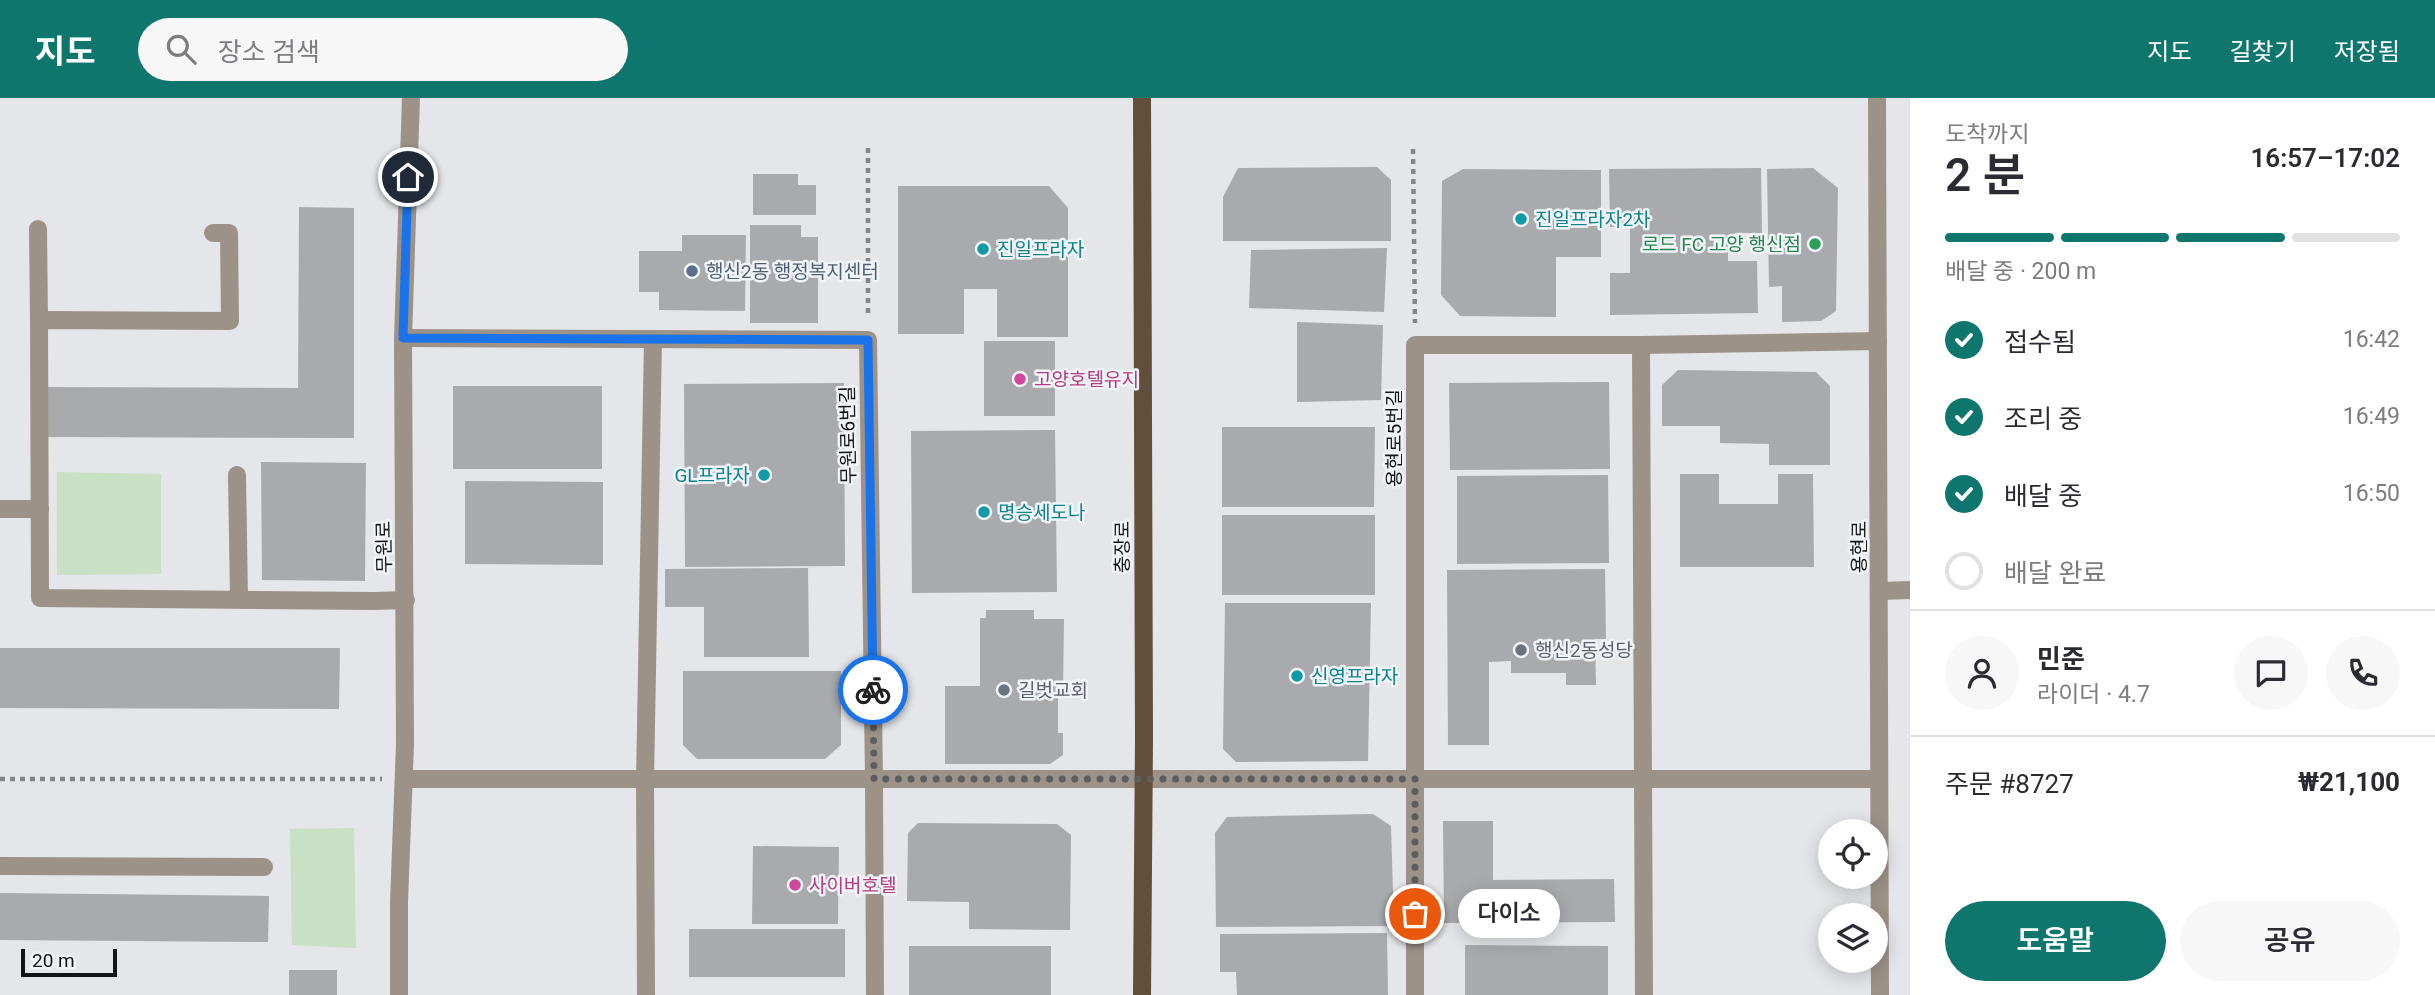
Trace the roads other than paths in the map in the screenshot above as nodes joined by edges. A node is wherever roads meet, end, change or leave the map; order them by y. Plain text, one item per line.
1 (411, 98) edge
2 (1142, 98) edge
3 (1877, 98) edge
4 (38, 229) dead end
5 (213, 233) dead end
6 (39, 320) junction
7 (403, 338) junction
8 (653, 339) junction
9 (1878, 341) junction
10 (1641, 345) junction
11 (237, 475) dead end
12 (0, 509) edge
13 (40, 509) junction
14 (1910, 590) edge
15 (1880, 591) junction
16 (239, 599) junction
17 (406, 600) junction
18 (405, 779) junction
19 (874, 779) junction
20 (1144, 779) junction
21 (1415, 779) junction
22 (1643, 779) junction
23 (1879, 779) junction
24 (645, 781) junction
25 (0, 866) edge
26 (264, 867) dead end
27 (399, 995) edge
28 (646, 995) edge
29 (875, 995) edge
30 (1142, 995) edge
31 (1415, 995) edge
32 (1644, 995) edge
33 (1880, 995) edge

1 - 7 street, 무원로
2 - 20 main road, 충장로
3 - 9 street, 용현로
4 - 6 street
5 - 6 street
6 - 13 street
7 - 8 street
7 - 17 street, 무원로
8 - 19 street, 무원로6번길
8 - 24 street
9 - 10 street
9 - 15 street, 용현로
10 - 21 street, 용현로5번길
10 - 22 street
11 - 16 street
12 - 13 street
13 - 16 street
14 - 15 street
15 - 23 street, 용현로
16 - 17 street
17 - 18 street, 무원로
18 - 24 street
18 - 27 street, 무원로
19 - 20 street
19 - 24 street
19 - 29 street, 무원로6번길
20 - 21 street
20 - 30 main road, 충장로
21 - 22 street
21 - 31 street, 용현로5번길
22 - 23 street
22 - 32 street
23 - 33 street, 용현로
24 - 28 street
25 - 26 street

